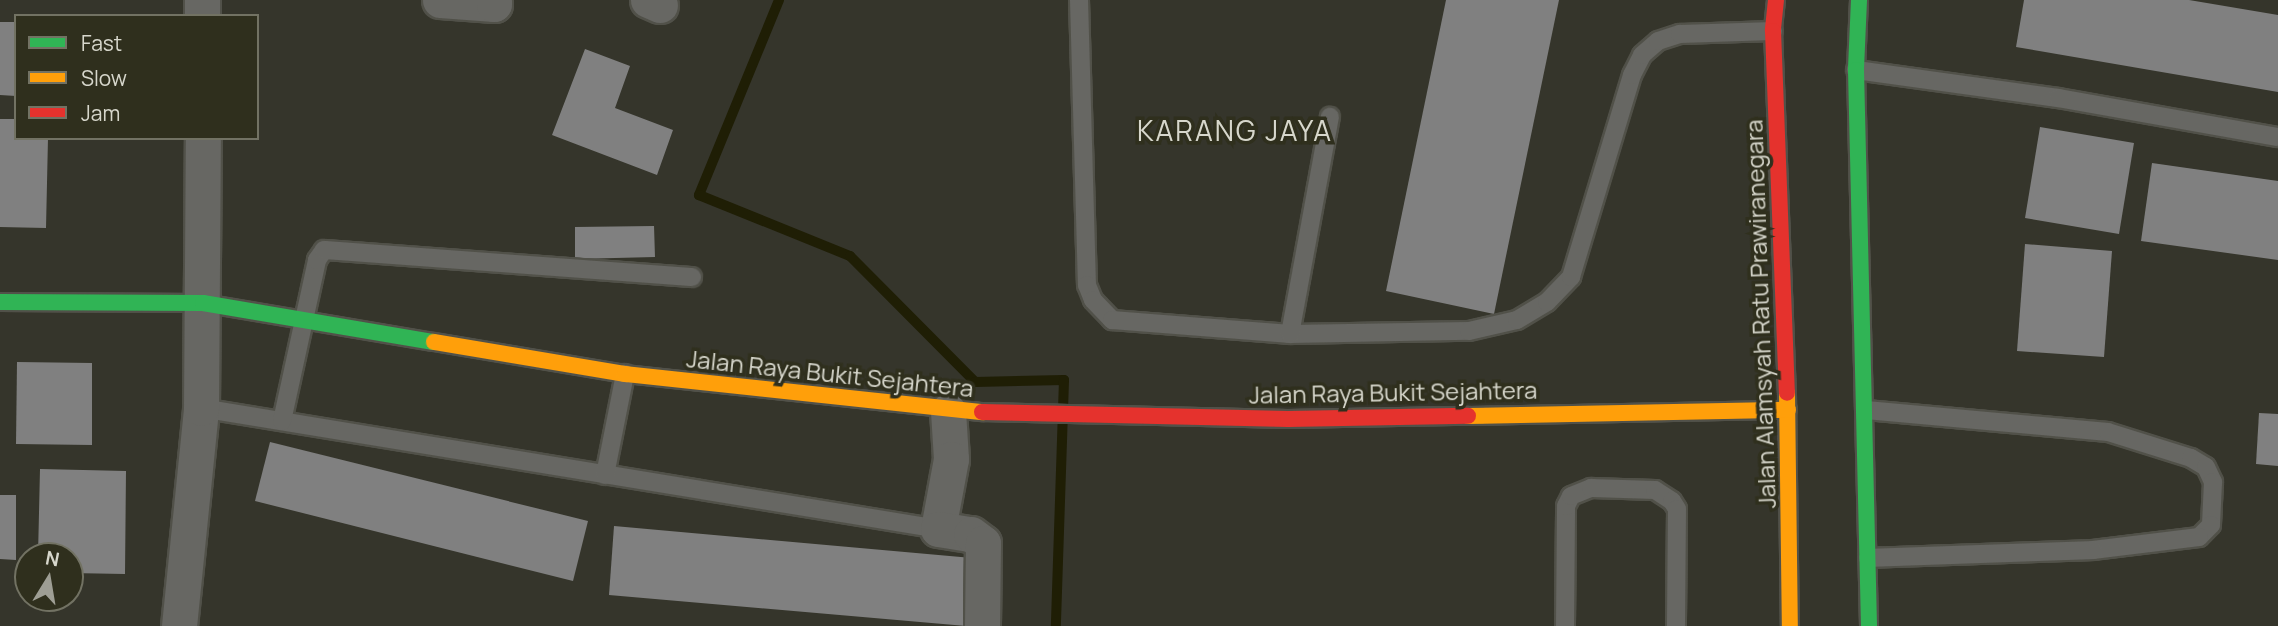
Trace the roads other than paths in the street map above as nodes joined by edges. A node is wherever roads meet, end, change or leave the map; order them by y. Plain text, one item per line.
1 (440, 0) edge
2 (494, 0) edge
3 (1079, 0) edge
4 (1776, 0) edge
5 (1859, 0) edge
6 (1773, 31) junction
7 (1856, 71) junction
8 (1330, 117) dead end
9 (2278, 137) edge
10 (203, 140) edge
11 (692, 277) dead end
12 (0, 302) edge
13 (203, 303) junction
14 (306, 320) junction
15 (1290, 334) junction
16 (625, 374) junction
17 (201, 408) junction
18 (1866, 410) junction
19 (1788, 411) junction
20 (960, 412) junction
21 (282, 421) junction
22 (605, 475) junction
23 (938, 528) junction
24 (1868, 558) junction
25 (179, 626) edge
26 (982, 626) edge
27 (1564, 626) edge
28 (1676, 626) edge
29 (1790, 626) edge
30 (1869, 626) edge

1 - 2 street
3 - 15 lane
4 - 6 main road, Jalan Alamsyah Ratu Prawiranegara
5 - 7 main road
6 - 15 lane
6 - 19 main road, Jalan Alamsyah Ratu Prawiranegara
7 - 9 lane
7 - 18 main road
8 - 15 lane
10 - 13 street
11 - 14 lane
12 - 13 main road, Jalan Raya Bukit Sejahtera
13 - 14 main road, Jalan Raya Bukit Sejahtera
13 - 17 street
14 - 16 main road, Jalan Raya Bukit Sejahtera
14 - 21 lane
16 - 20 main road, Jalan Raya Bukit Sejahtera
16 - 22 lane
17 - 21 lane
17 - 25 street
18 - 24 main road
18 - 24 lane
19 - 20 main road, Jalan Raya Bukit Sejahtera
19 - 29 main road, Jalan Alamsyah Ratu Prawiranegara
20 - 23 street
21 - 22 lane
22 - 23 lane
23 - 26 street
24 - 30 main road
27 - 28 lane

